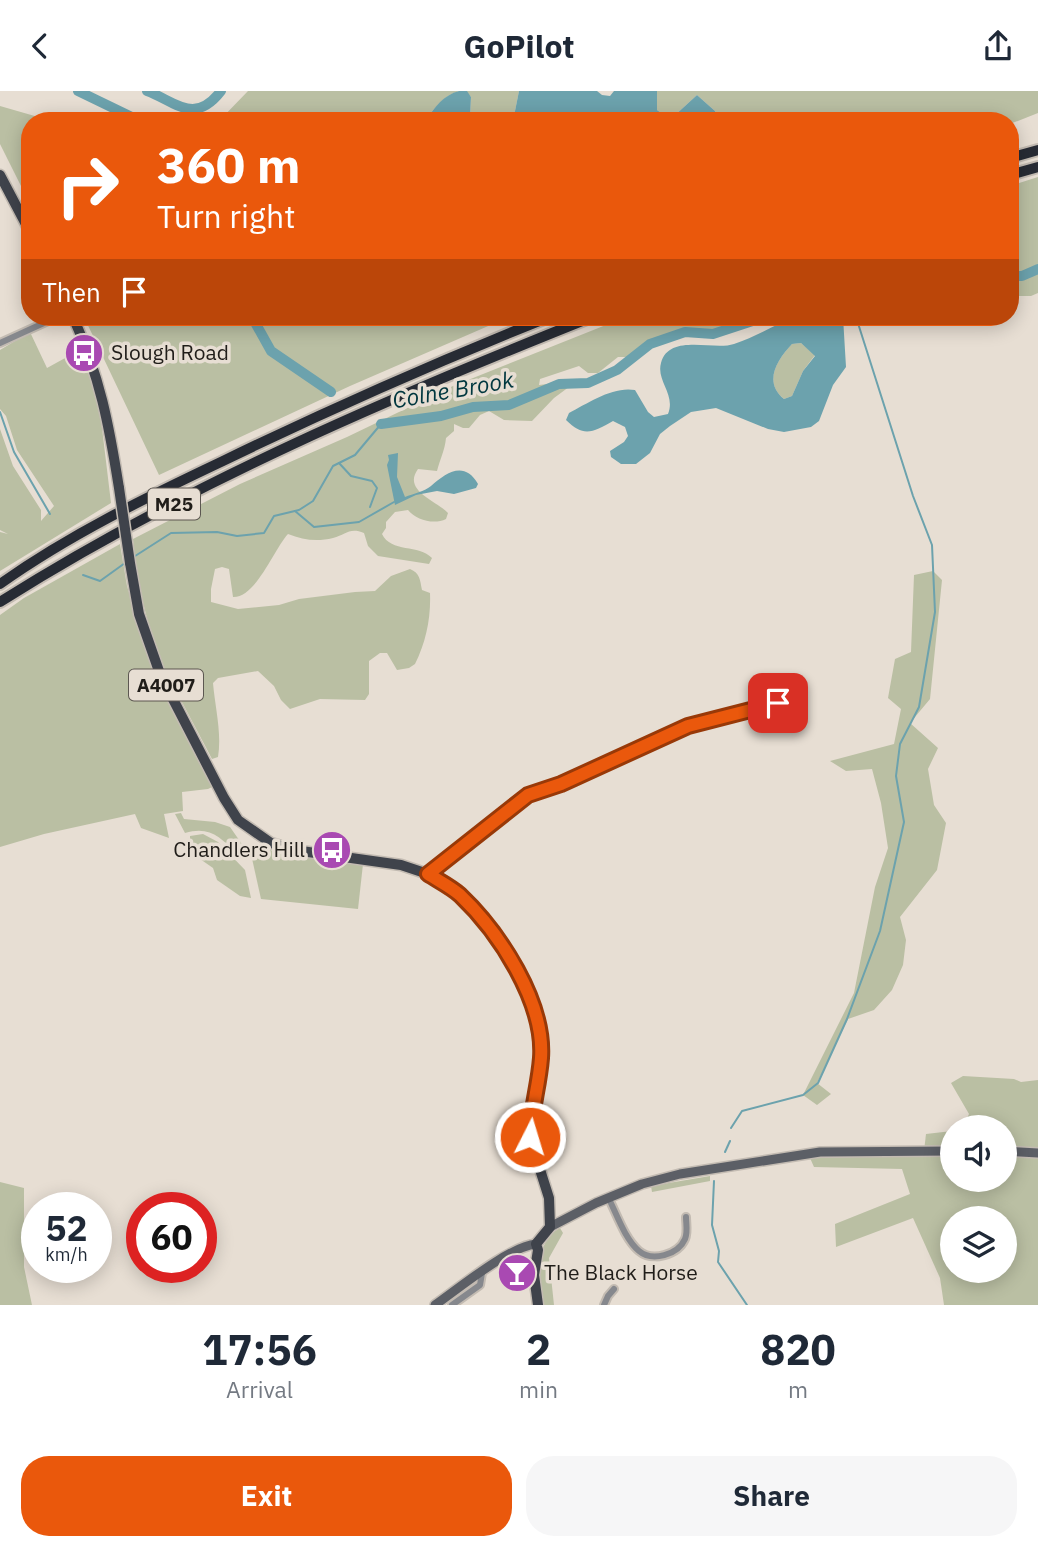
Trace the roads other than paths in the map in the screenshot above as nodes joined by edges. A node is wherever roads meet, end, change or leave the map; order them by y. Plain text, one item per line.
1 (1038, 150) edge
2 (1019, 155) edge
3 (1038, 167) edge
4 (1019, 172) edge
5 (0, 175) edge
6 (21, 215) edge
7 (37, 326) edge
8 (77, 326) edge
9 (528, 326) edge
10 (570, 326) edge
11 (0, 343) edge
12 (0, 584) edge
13 (0, 602) edge
14 (778, 703) dead end
15 (428, 874) junction
16 (940, 1151) edge
17 (1017, 1152) edge
18 (1038, 1153) edge
19 (609, 1199) junction
20 (685, 1217) dead end
21 (550, 1227) junction
22 (536, 1244) junction
23 (482, 1273) junction
24 (614, 1289) dead end
25 (435, 1305) edge
26 (452, 1305) edge
27 (538, 1305) edge
28 (604, 1305) edge

1 - 2 highway
3 - 4 highway
5 - 6 main road
7 - 11 street
8 - 15 main road, A4007, bridge
9 - 12 highway, M25
10 - 13 highway, M25
14 - 15 street
15 - 21 main road, A4007
16 - 19 street
17 - 18 street
19 - 20 street
19 - 21 street
21 - 22 main road
22 - 23 street
22 - 27 main road
23 - 25 street
23 - 26 street
24 - 28 street

